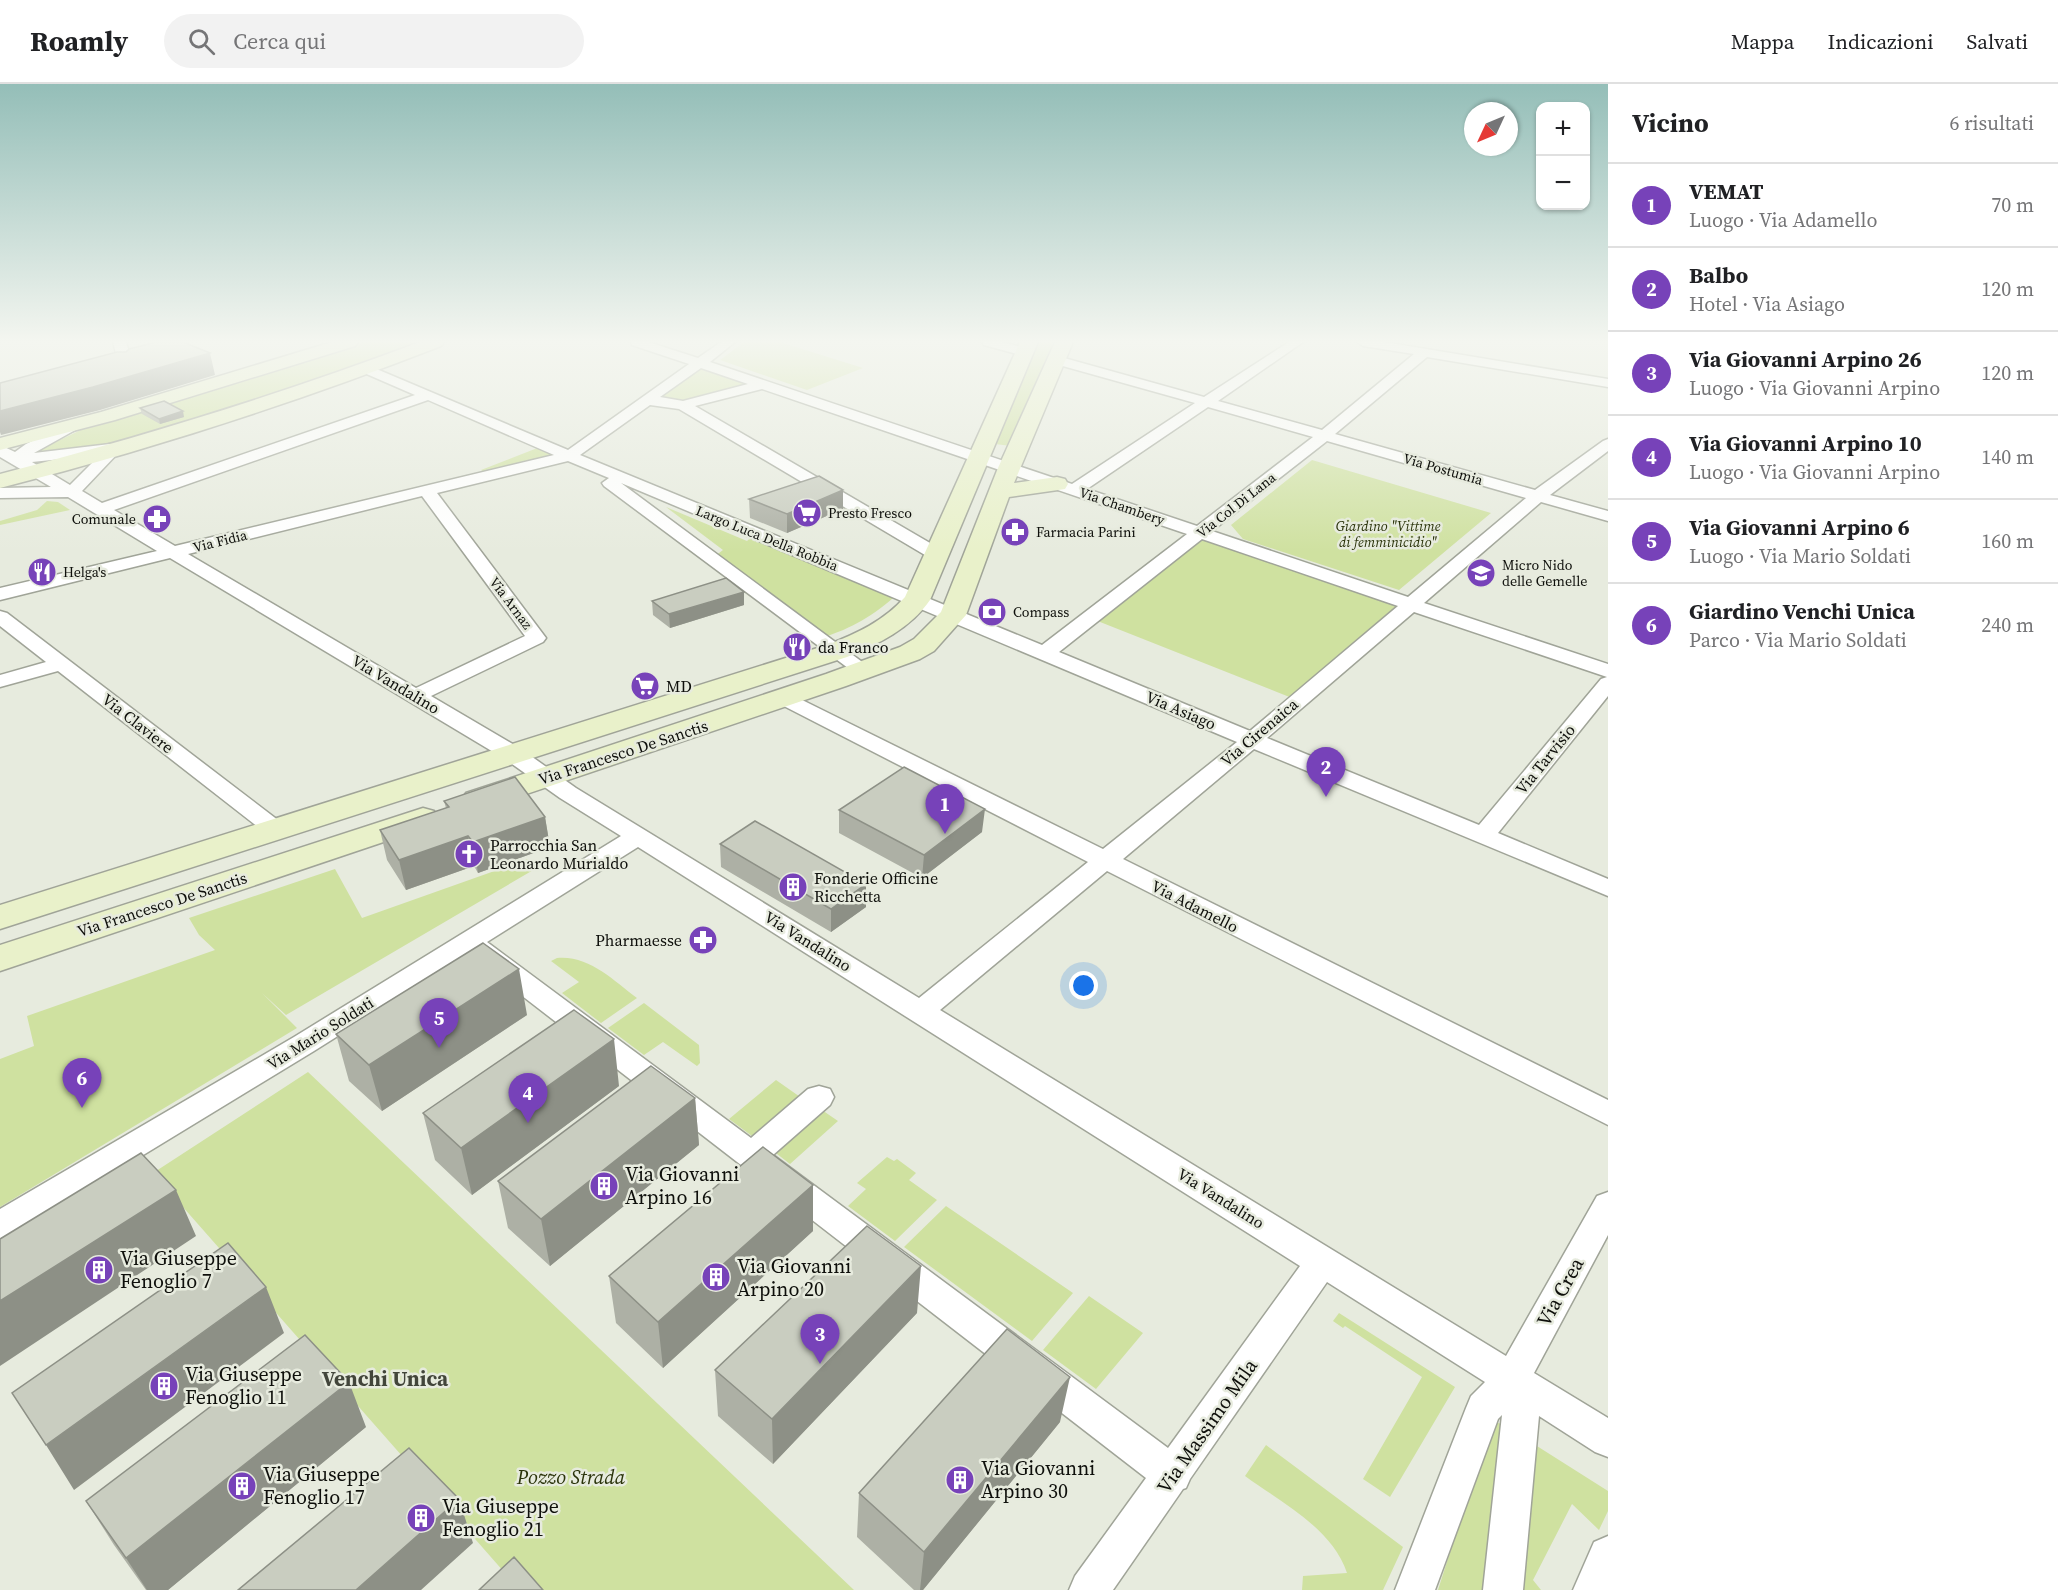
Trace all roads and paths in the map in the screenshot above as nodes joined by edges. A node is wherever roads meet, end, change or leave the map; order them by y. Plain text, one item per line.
1 (119, 412) edge
2 (235, 412) edge
3 (379, 412) edge
4 (469, 412) edge
5 (631, 412) edge
6 (695, 412) edge
7 (847, 412) edge
8 (997, 412) edge
9 (1033, 412) edge
10 (1188, 412) edge
11 (1241, 412) edge
12 (1353, 412) edge
13 (72, 426) junction
14 (606, 430) junction
15 (1324, 436) junction
16 (0, 444) edge
17 (1608, 444) edge
18 (545, 445) junction
19 (114, 449) junction
20 (0, 450) edge
21 (977, 457) junction
22 (17, 459) junction
23 (575, 459) junction
24 (1009, 468) junction
25 (37, 471) junction
26 (0, 481) edge
27 (1065, 487) junction
28 (433, 489) junction
29 (72, 492) junction
30 (1000, 492) junction
31 (0, 493) edge
32 (1538, 496) junction
33 (101, 508) junction
34 (1608, 516) edge
35 (1201, 533) junction
36 (174, 552) junction
37 (936, 554) junction
38 (0, 594) edge
39 (917, 600) junction
40 (1410, 603) junction
41 (953, 615) junction
42 (0, 617) edge
43 (837, 651) junction
44 (1045, 653) junction
45 (61, 664) junction
46 (863, 670) junction
47 (1608, 670) edge
48 (0, 681) edge
49 (1608, 683) edge
50 (415, 696) junction
51 (783, 698) junction
52 (1252, 740) junction
53 (513, 754) junction
54 (545, 778) junction
55 (275, 829) junction
56 (1483, 836) junction
57 (637, 837) junction
58 (1104, 860) junction
59 (1608, 888) edge
60 (0, 917) edge
61 (468, 941) junction
62 (0, 958) edge
63 (921, 1011) junction
64 (819, 1097) dead end
65 (1608, 1113) edge
66 (750, 1156) junction
67 (1608, 1205) edge
68 (0, 1225) edge
69 (1323, 1261) junction
70 (1512, 1379) junction
71 (1608, 1439) edge
72 (1173, 1475) junction
73 (1608, 1556) edge
74 (1089, 1590) edge
75 (1415, 1590) edge
76 (1503, 1590) edge
77 (1593, 1590) edge

1 - 13 main road
2 - 19 main road
3 - 33 street
4 - 18 street
5 - 14 street
6 - 37 street
7 - 21 street, Via Chambery
8 - 21 main road, Via Francesco De Sanctis
9 - 24 main road, Via Francesco De Sanctis
10 - 27 street
11 - 15 street, Via Postumia
12 - 15 street, Via Col Di Lana
13 - 16 main road
13 - 22 street
14 - 18 street, Via Fidia
14 - 23 street
15 - 32 street, Via Postumia
15 - 35 street, Via Col Di Lana
17 - 32 street
18 - 23 street
18 - 28 street, Via Fidia
19 - 22 street
19 - 25 main road
19 - 29 street
20 - 22 street, Via Vandalino
21 - 24 street, Via Chambery
21 - 37 main road, Via Francesco De Sanctis
22 - 25 street, Via Vandalino
23 - 28 street, Via Fidia
23 - 39 street, Largo Luca Della Robbia
23 - 43 street, Largo Luca Della Robbia
24 - 27 street, Via Chambery
24 - 30 main road, Via Francesco De Sanctis
25 - 26 main road
25 - 29 street, Via Vandalino
27 - 30 main road
27 - 35 street, Via Chambery
28 - 36 street, Via Fidia
28 - 50 street, Via Arnaz
29 - 31 street
29 - 33 street, Via Vandalino
30 - 41 main road, Via Francesco De Sanctis
32 - 34 street
32 - 40 street, Via Cirenaica
33 - 36 street, Via Vandalino
35 - 40 street, Via Chambery
35 - 44 street, Via Col Di Lana
36 - 38 street, Via Fidia
36 - 50 street, Via Vandalino
37 - 39 main road, Via Francesco De Sanctis
39 - 41 street, Largo Luca Della Robbia
39 - 43 main road, Via Francesco De Sanctis
40 - 47 street, Via Chambery
40 - 52 street, Via Cirenaica
41 - 44 street, Via Asiago
41 - 46 main road, Via Francesco De Sanctis
42 - 45 street, Via Claviere
43 - 46 street, Largo Luca Della Robbia
43 - 53 main road, Via Francesco De Sanctis
44 - 52 street, Via Asiago
45 - 48 street
45 - 55 street, Via Claviere
46 - 51 main road, Via Francesco De Sanctis
49 - 56 street, Via Tarvisio
50 - 53 street, Via Vandalino
51 - 54 main road, Via Francesco De Sanctis
51 - 58 street, Via Adamello
52 - 56 street, Via Asiago
52 - 58 street, Via Cirenaica
53 - 54 street, Via Vandalino
53 - 55 main road, Via Francesco De Sanctis
54 - 57 street, Via Vandalino
54 - 62 main road, Via Francesco De Sanctis
55 - 60 main road, Via Francesco De Sanctis
56 - 59 street, Via Asiago
57 - 61 street, Via Mario Soldati
57 - 63 street, Via Vandalino
58 - 63 street, Via Cirenaica
58 - 65 street, Via Adamello
61 - 66 street
61 - 68 street, Via Mario Soldati
63 - 69 street, Via Vandalino
64 - 66 street
66 - 72 street
67 - 70 street, Via Crea
69 - 70 street, Via Vandalino
69 - 72 street, Via Massimo Mila
70 - 71 street, Via Vandalino
70 - 75 street
70 - 76 street
72 - 74 street, Via Massimo Mila
73 - 77 street

